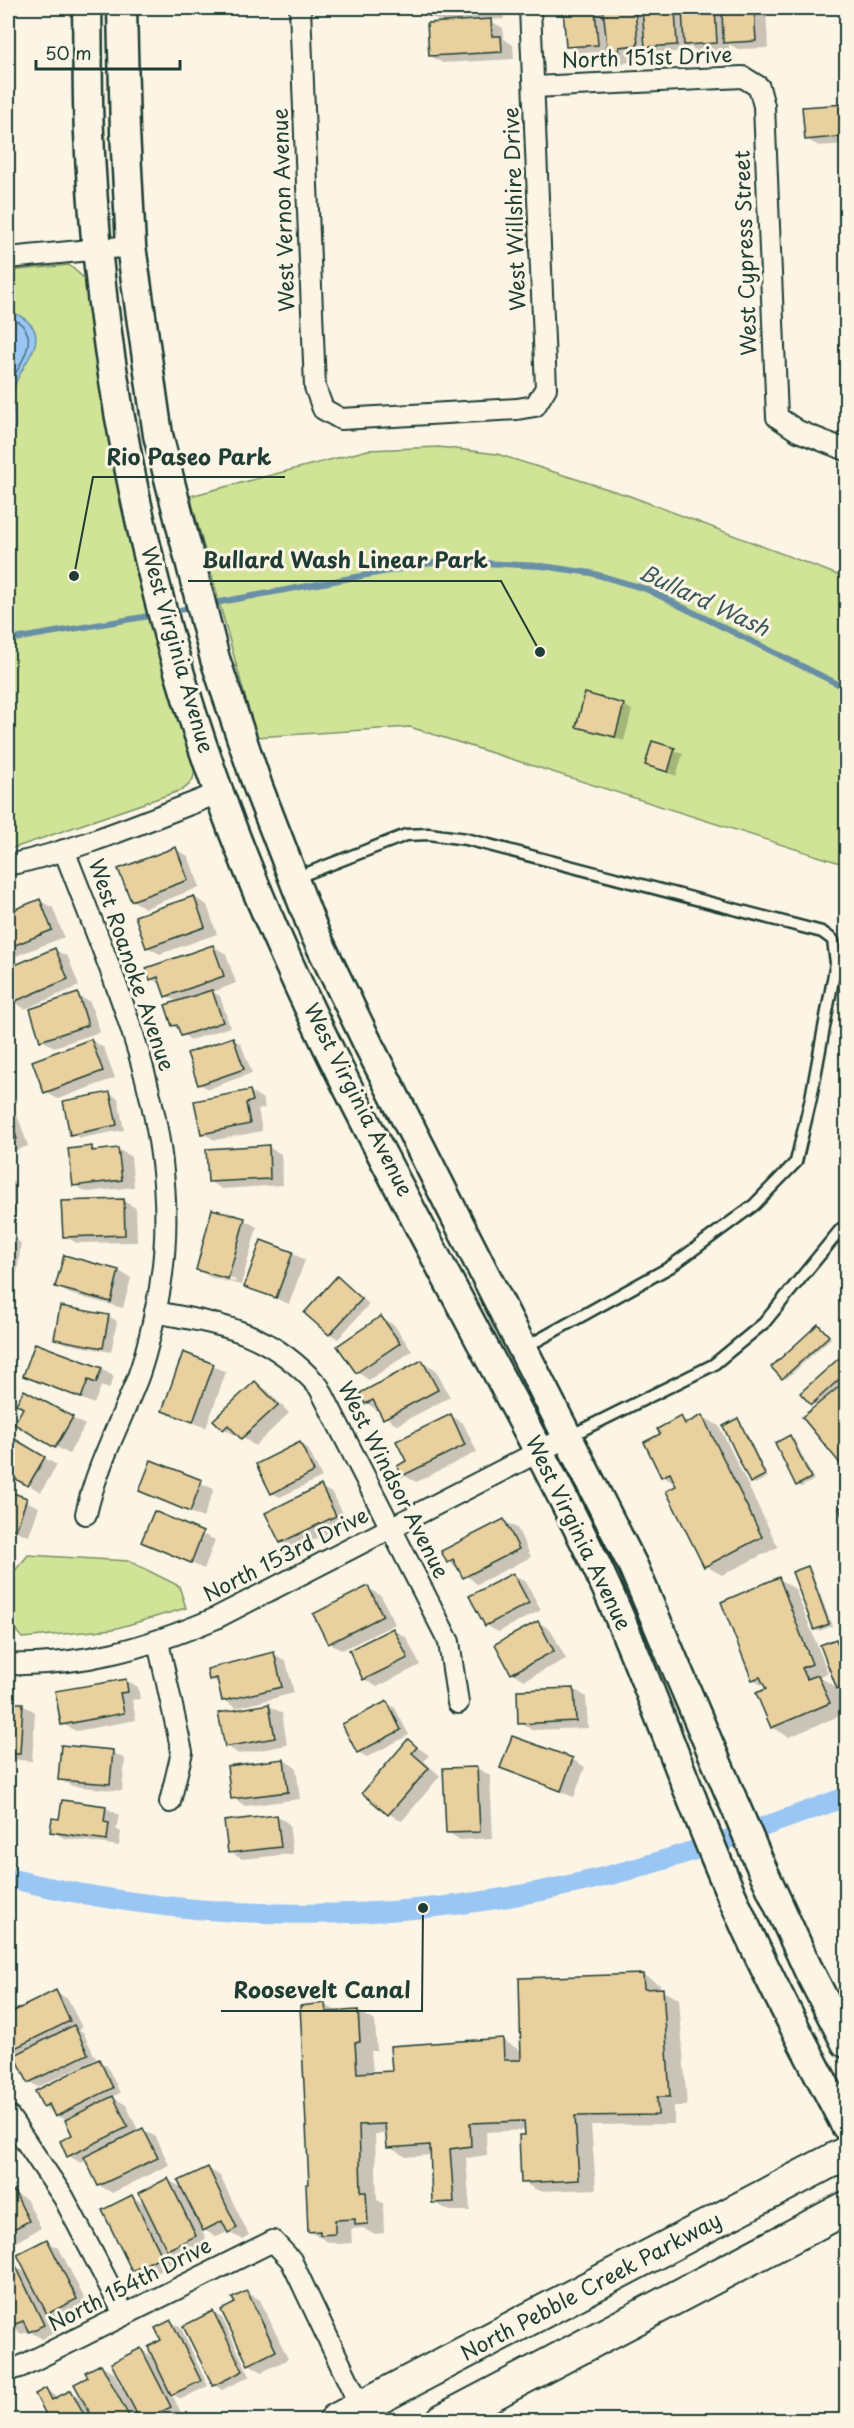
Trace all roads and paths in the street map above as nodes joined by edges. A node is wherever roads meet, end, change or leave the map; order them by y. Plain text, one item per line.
1 (87, 8) edge
2 (122, 8) edge
3 (300, 8) edge
4 (530, 8) edge
5 (534, 87) junction
6 (759, 87) joint
7 (131, 246) junction
8 (98, 250) junction
9 (8, 258) edge
10 (535, 406) joint
11 (846, 450) edge
12 (219, 793) junction
13 (64, 850) junction
14 (8, 865) edge
15 (292, 879) junction
16 (846, 1231) edge
17 (155, 1312) junction
18 (524, 1348) junction
19 (569, 1436) junction
20 (539, 1451) junction
21 (86, 1514) dead end
22 (392, 1528) junction
23 (158, 1642) junction
24 (8, 1665) edge
25 (458, 1703) dead end
26 (170, 1802) dead end
27 (846, 2043) edge
28 (8, 2115) edge
29 (846, 2126) edge
30 (846, 2153) edge
31 (846, 2208) edge
32 (124, 2314) junction
33 (8, 2370) edge
34 (355, 2416) edge
35 (443, 2421) edge

1 - 8 main road, West Virginia Avenue
2 - 7 main road, West Virginia Avenue
3 - 10 street, West Vernon Avenue
4 - 5 street, West Willshire Drive
5 - 6 street, North 151st Drive
5 - 10 street, West Willshire Drive
6 - 11 street, West Cypress Street
7 - 8 street
7 - 15 main road, West Virginia Avenue
8 - 9 street
8 - 12 main road, West Virginia Avenue
12 - 13 street
12 - 20 main road, West Virginia Avenue
13 - 14 street
13 - 17 street, West Roanoke Avenue
15 - 18 main road, West Virginia Avenue
15 - 18 lane
16 - 19 lane
17 - 21 street, West Roanoke Avenue
17 - 22 street, West Windsor Avenue
18 - 19 main road, West Virginia Avenue
19 - 20 street, North 153rd Drive
19 - 27 main road, West Virginia Avenue
20 - 22 street, North 153rd Drive
20 - 29 main road, West Virginia Avenue
22 - 23 street, North 153rd Drive
22 - 25 street, West Windsor Avenue
23 - 24 street, North 153rd Drive
23 - 26 street
28 - 32 street
30 - 34 main road, North Pebble Creek Parkway
31 - 35 main road
32 - 33 street, North 154th Drive
32 - 34 street, North 154th Drive

